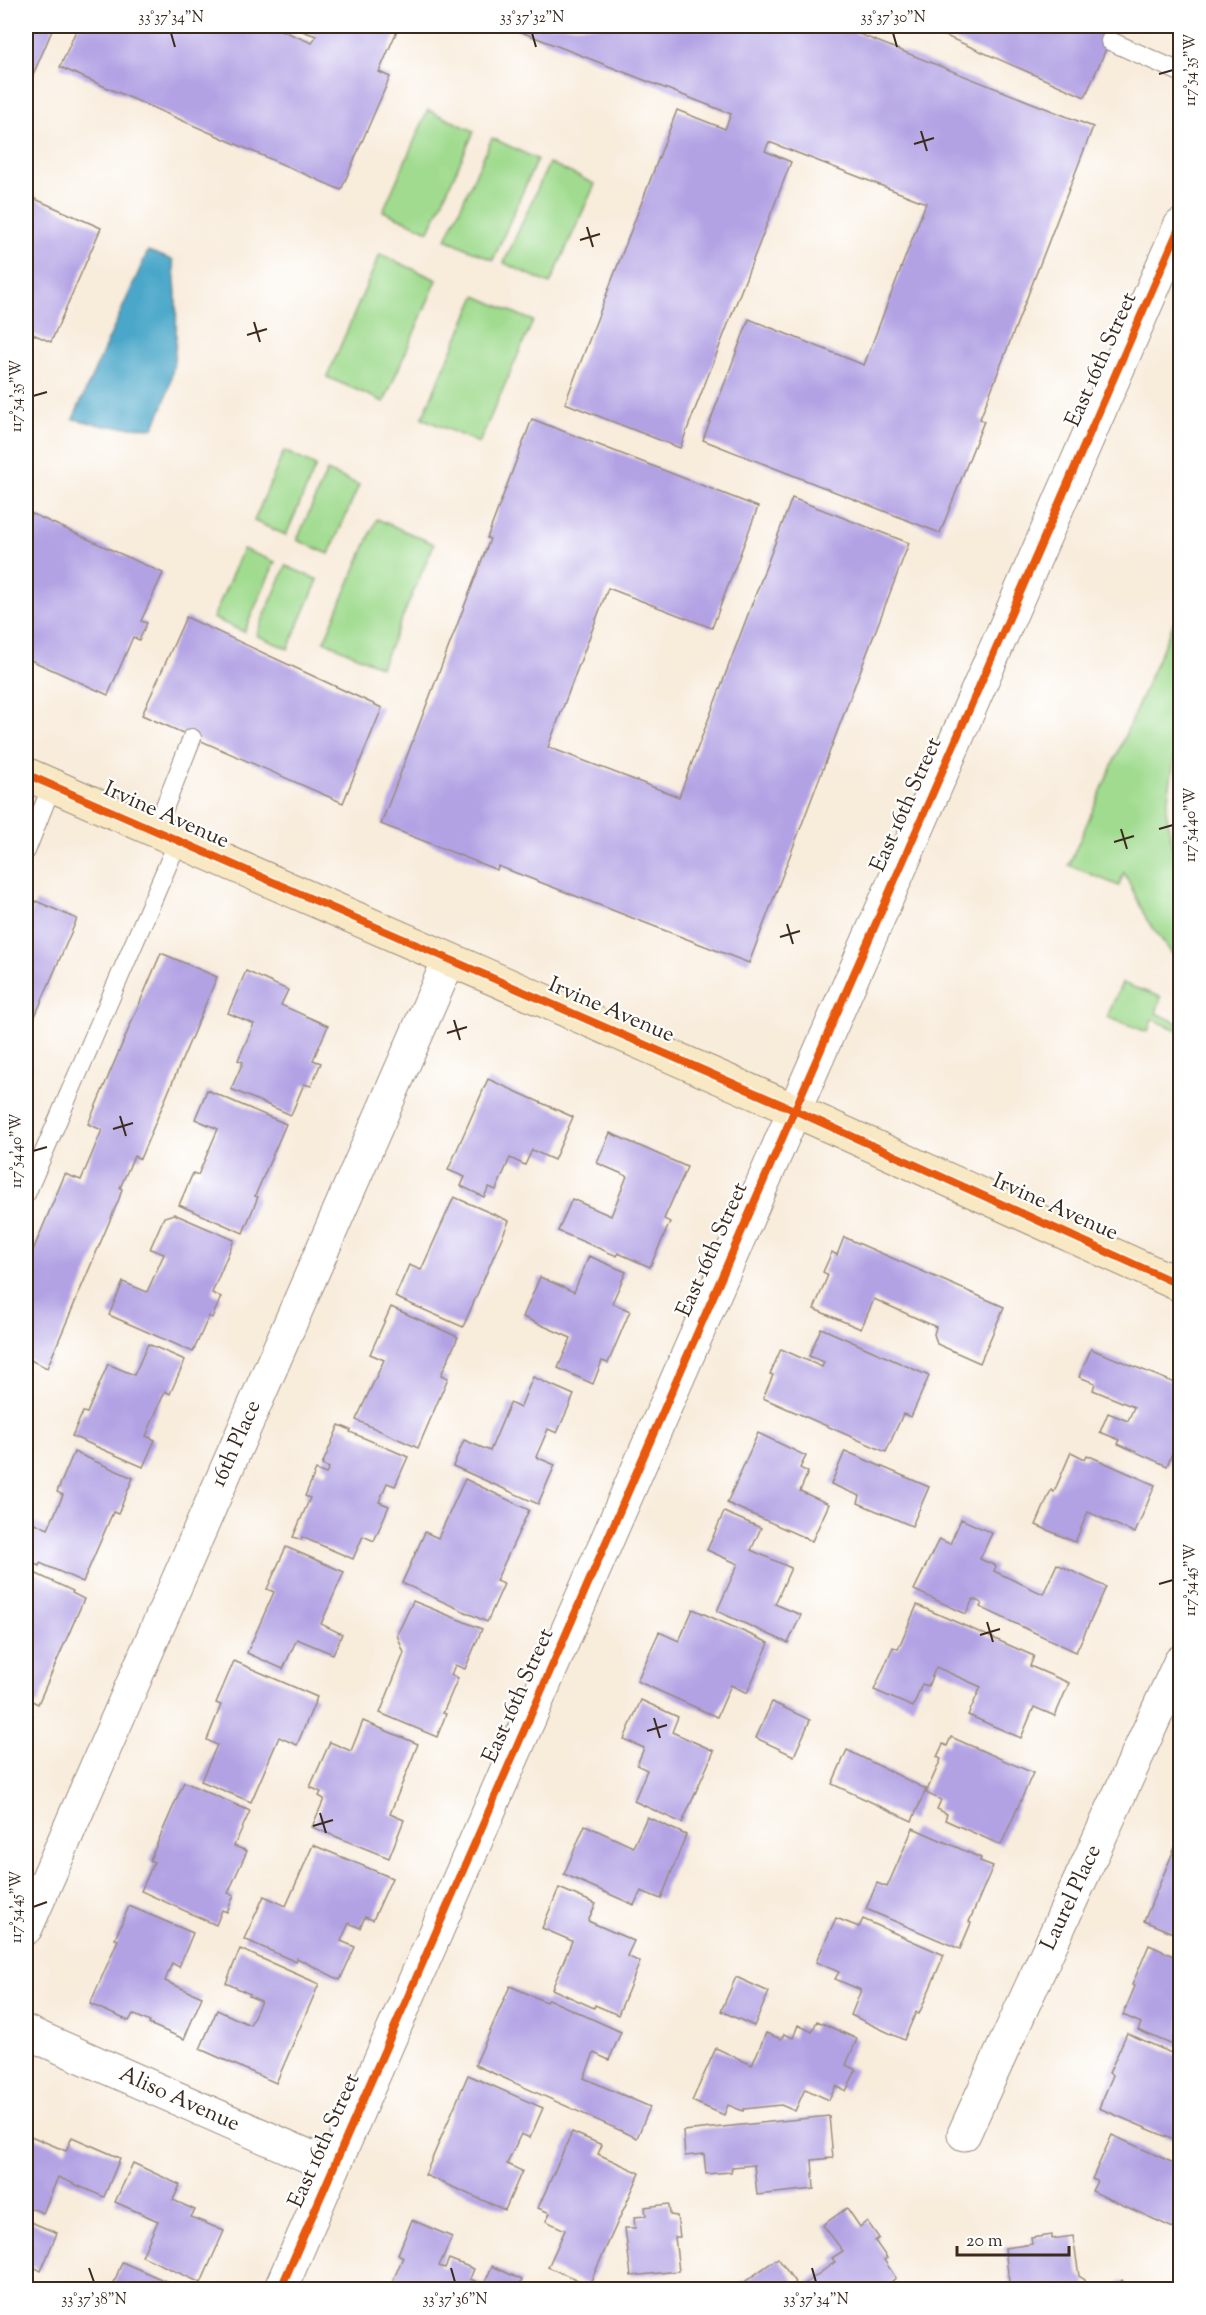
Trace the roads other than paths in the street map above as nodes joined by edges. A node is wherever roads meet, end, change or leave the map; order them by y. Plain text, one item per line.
1 (1110, 41) dead end
2 (1180, 72) edge
3 (1180, 226) edge
4 (192, 738) dead end
5 (39, 779) edge
6 (166, 836) junction
7 (26, 851) edge
8 (449, 960) junction
9 (794, 1110) junction
10 (26, 1194) edge
11 (1180, 1285) edge
12 (1180, 1662) edge
13 (26, 1928) edge
14 (26, 2032) edge
15 (964, 2134) dead end
16 (333, 2167) junction
17 (280, 2289) edge

1 - 2 lane
3 - 9 street, East 16th Street
4 - 6 lane
5 - 6 main road, Irvine Avenue
5 - 7 lane
6 - 8 main road, Irvine Avenue
6 - 10 lane
8 - 9 main road, Irvine Avenue
8 - 13 street, 16th Place
9 - 11 main road, Irvine Avenue
9 - 16 street, East 16th Street
12 - 15 street, Laurel Place
14 - 16 street, Aliso Avenue
16 - 17 street, East 16th Street

